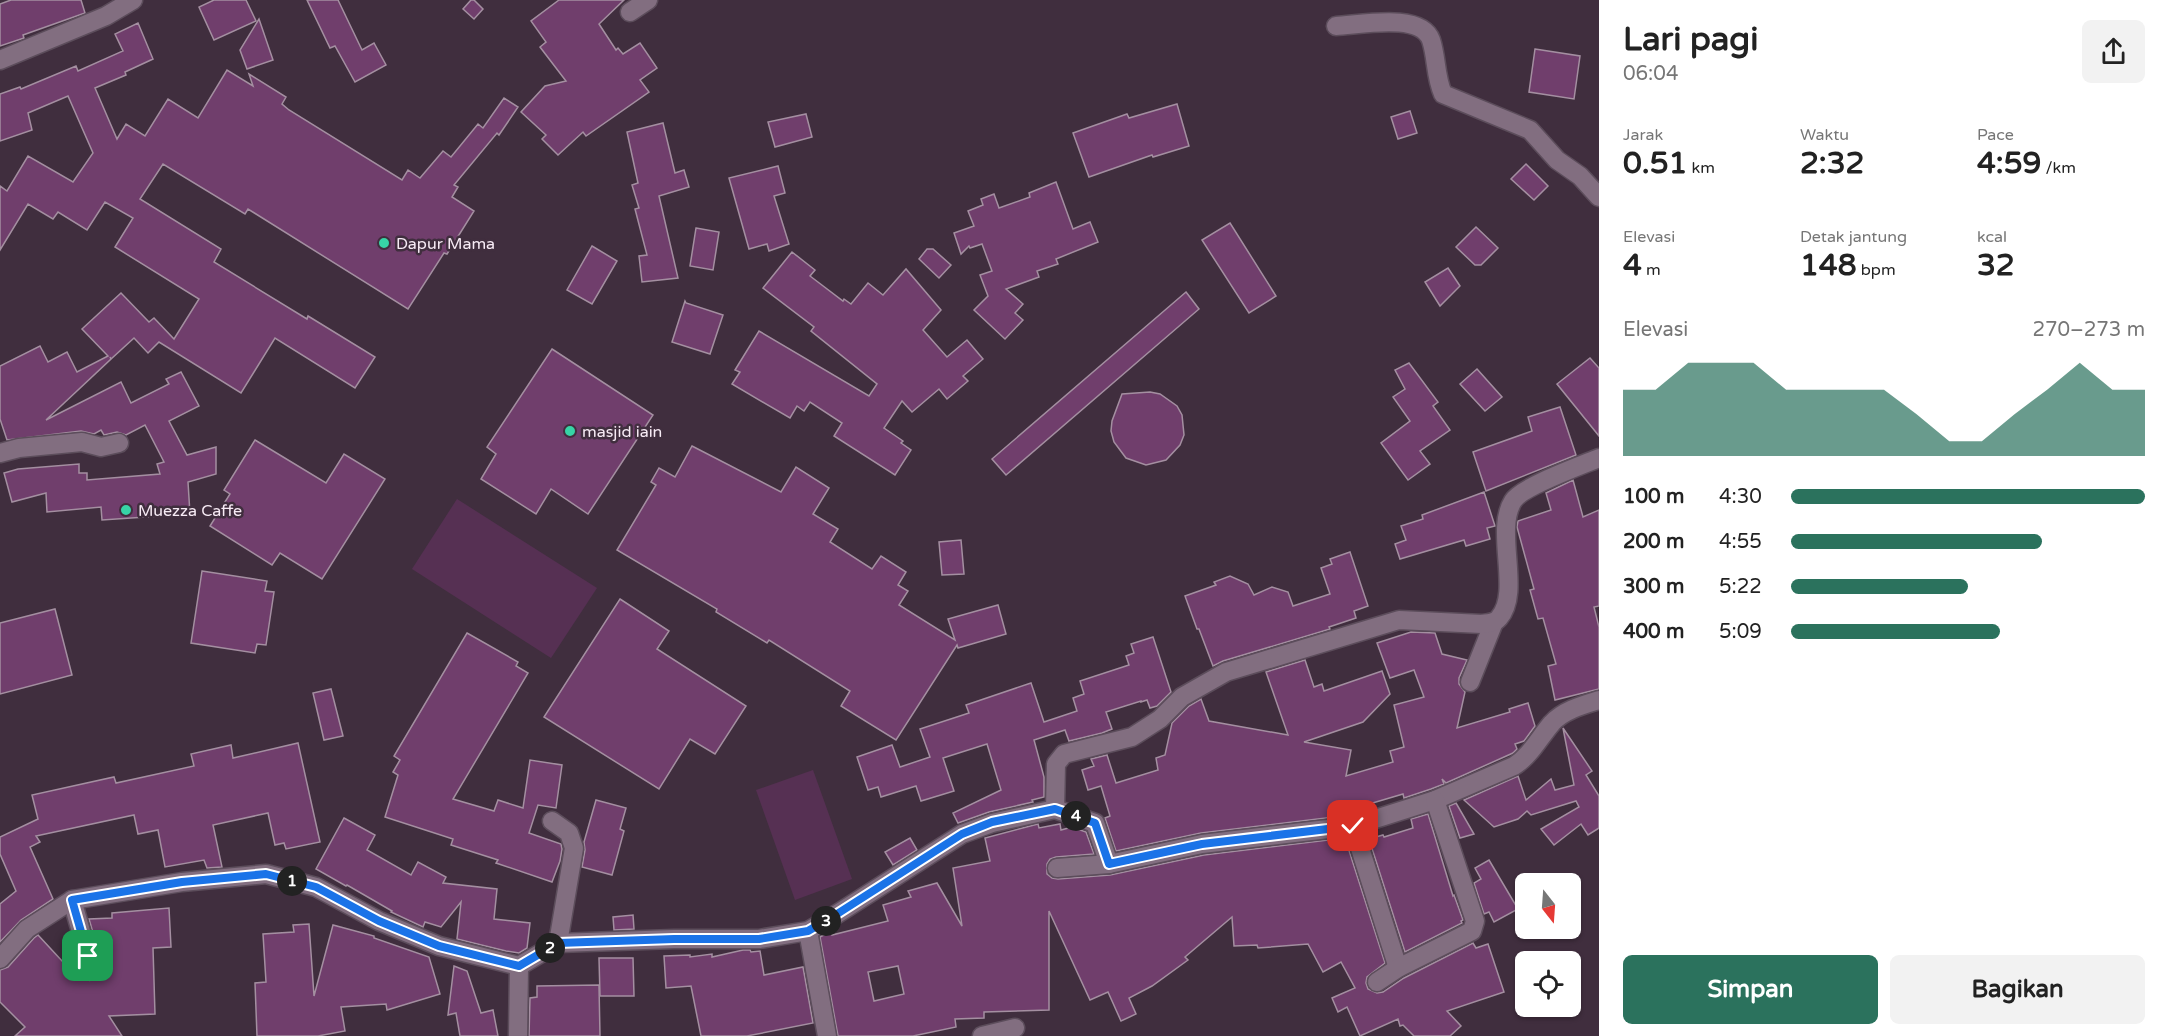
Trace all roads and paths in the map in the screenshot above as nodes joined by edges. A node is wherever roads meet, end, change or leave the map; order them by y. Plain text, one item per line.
1 (133, 0) edge
2 (648, 0) edge
3 (104, 8) edge
4 (630, 12) dead end
5 (1336, 26) dead end
6 (0, 60) edge
7 (1599, 197) edge
8 (119, 443) dead end
9 (0, 453) edge
10 (1599, 458) edge
11 (1494, 622) junction
12 (1470, 682) dead end
13 (1599, 700) edge
14 (1435, 800) junction
15 (1055, 809) junction
16 (552, 821) dead end
17 (1353, 826) junction
18 (1109, 864) junction
19 (1057, 868) dead end
20 (72, 900) junction
21 (808, 931) junction
22 (558, 943) junction
23 (88, 956) dead end
24 (0, 959) edge
25 (519, 966) junction
26 (1398, 968) junction
27 (1377, 982) dead end
28 (1015, 1028) dead end
29 (518, 1036) edge
30 (827, 1036) edge
31 (982, 1036) edge

1 - 3 street
2 - 4 street
3 - 6 street
5 - 7 street
8 - 9 street
10 - 11 street
11 - 12 street
11 - 15 street
13 - 14 street
14 - 17 street
14 - 26 street
15 - 18 street
15 - 21 street
16 - 22 street
17 - 18 street
17 - 26 street
18 - 19 street
20 - 23 street
20 - 24 street
20 - 25 street
21 - 22 street
21 - 30 street
22 - 25 street
25 - 29 street
26 - 27 street
28 - 31 street

